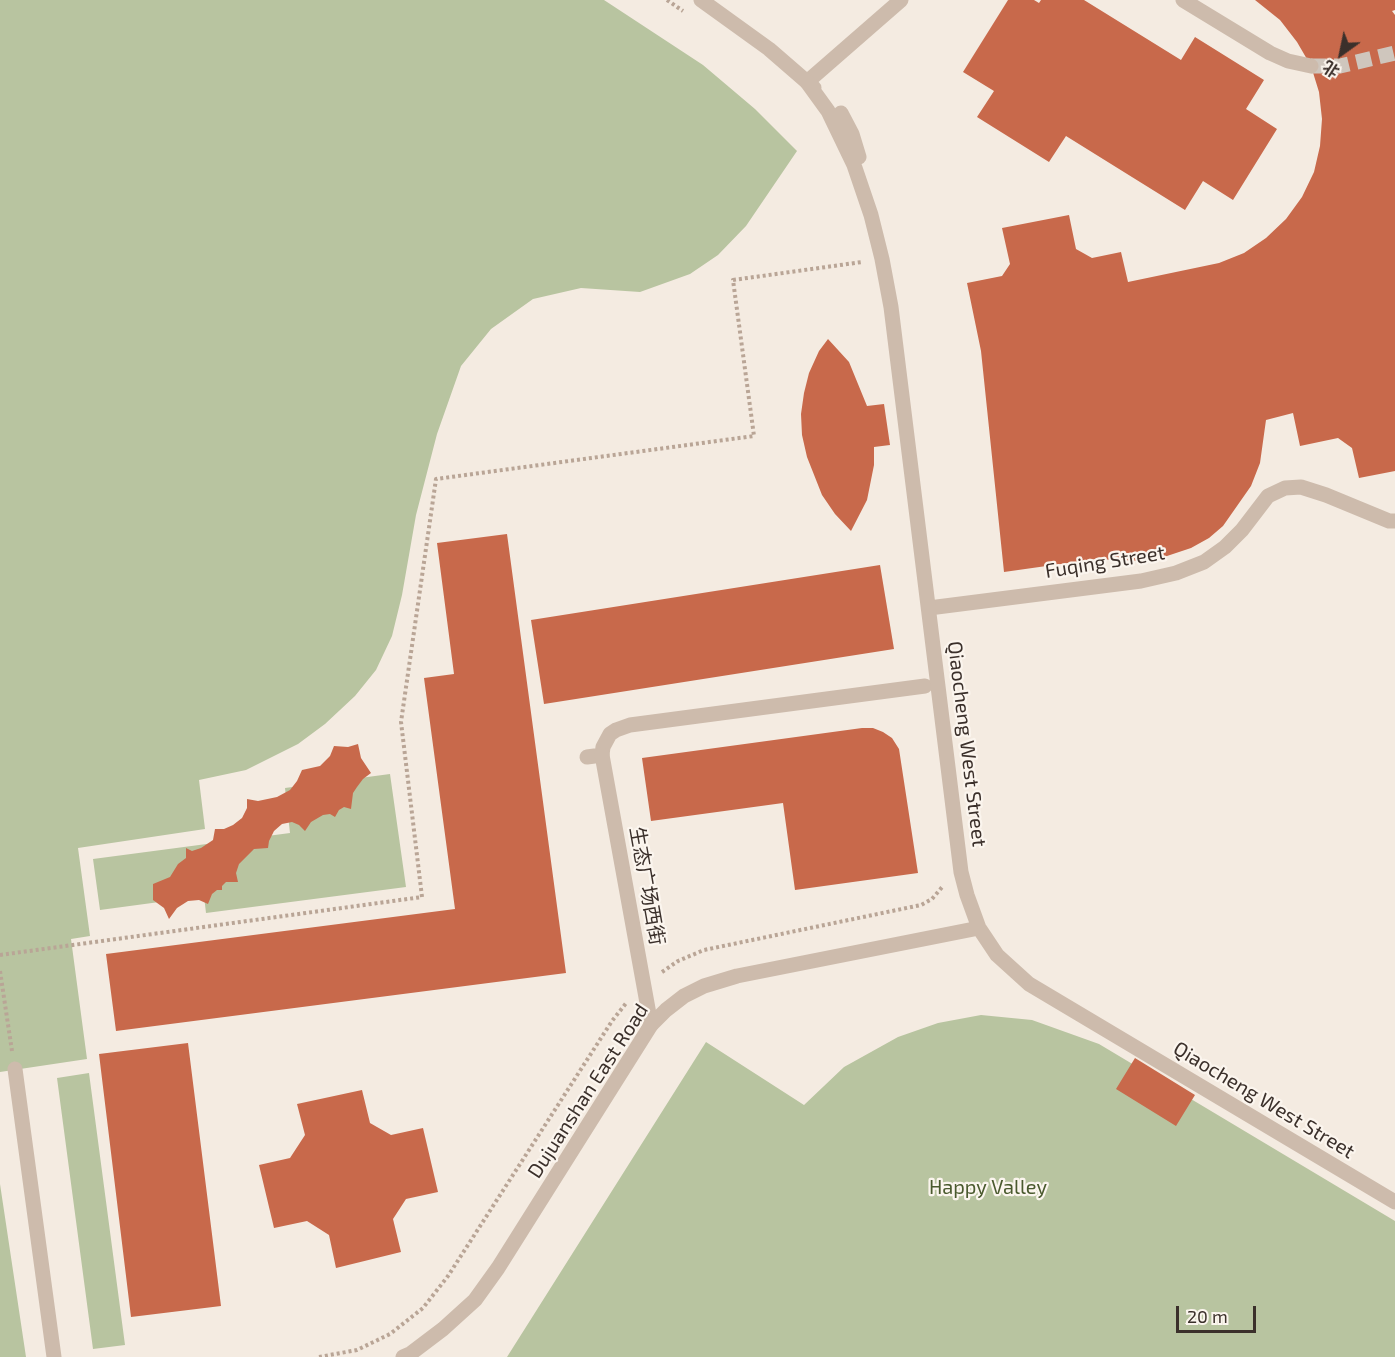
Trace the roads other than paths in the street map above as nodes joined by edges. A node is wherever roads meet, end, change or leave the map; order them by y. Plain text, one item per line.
1 (701, 0) edge
2 (901, 0) edge
3 (1183, 0) edge
4 (1311, 66) tunnel mouth
5 (807, 82) junction
6 (1395, 521) edge
7 (929, 608) junction
8 (925, 686) dead end
9 (602, 755) junction
10 (587, 757) dead end
11 (979, 928) junction
12 (651, 1025) junction
13 (15, 1069) road end
14 (1395, 1202) edge
15 (54, 1357) edge
16 (403, 1357) edge

1 - 5 street, Qiaocheng West Street
2 - 5 street
3 - 4 street
5 - 7 street, Qiaocheng West Street
6 - 7 street, Fuqing Street
7 - 11 street, Qiaocheng West Street
8 - 9 street
9 - 10 street
9 - 12 street, 生态广场西街
11 - 12 street, Dujuanshan East Road
11 - 14 street, Qiaocheng West Street
12 - 16 street, Dujuanshan East Road
13 - 15 street

